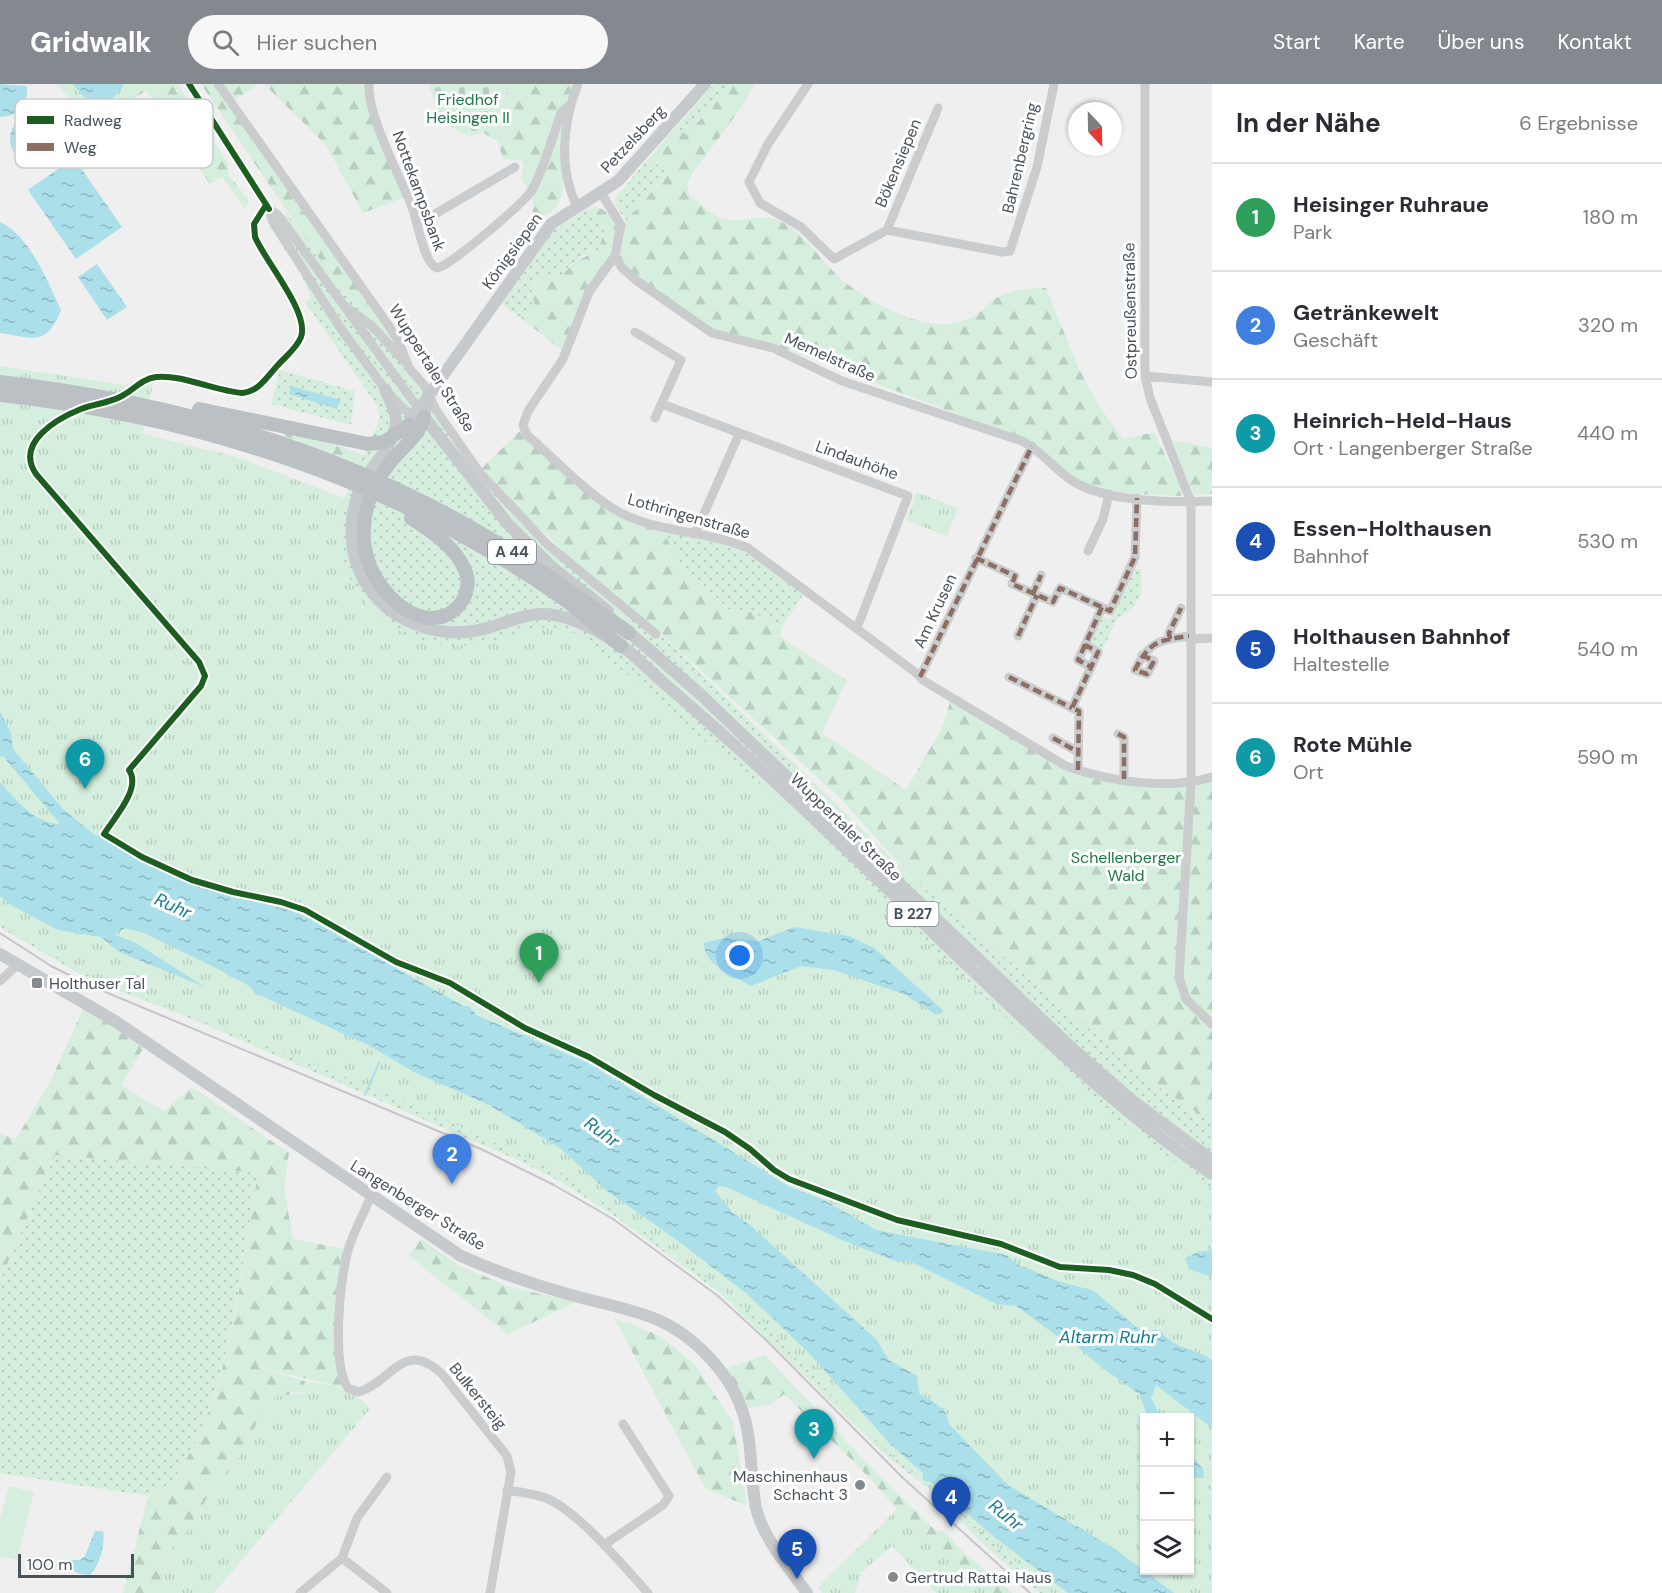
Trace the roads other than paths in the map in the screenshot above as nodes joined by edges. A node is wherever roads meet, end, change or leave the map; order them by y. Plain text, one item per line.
1 (189, 84) edge
2 (218, 84) edge
3 (369, 84) edge
4 (578, 84) edge
5 (705, 84) edge
6 (808, 84) edge
7 (1054, 84) edge
8 (1145, 84) edge
9 (199, 99) edge
10 (569, 106) junction
11 (938, 108) dead end
12 (213, 122) edge
13 (515, 167) dead end
14 (601, 193) junction
15 (577, 206) junction
16 (269, 209) junction
17 (418, 224) junction
18 (887, 230) junction
19 (615, 256) junction
20 (341, 304) junction
21 (635, 332) dead end
22 (409, 368) junction
23 (1145, 376) junction
24 (0, 382) edge
25 (1212, 382) edge
26 (385, 389) junction
27 (0, 395) edge
28 (428, 397) junction
29 (662, 404) junction
30 (145, 410) junction
31 (417, 417) junction
32 (655, 418) dead end
33 (739, 434) junction
34 (389, 444) junction
35 (1032, 446) junction
36 (346, 478) junction
37 (382, 494) junction
38 (1109, 494) junction
39 (1137, 498) junction
40 (1212, 501) edge
41 (1191, 502) junction
42 (696, 532) junction
43 (1088, 551) dead end
44 (976, 558) junction
45 (1020, 566) dead end
46 (1041, 575) dead end
47 (1015, 576) junction
48 (1035, 594) junction
49 (1102, 608) junction
50 (1181, 608) dead end
51 (857, 628) junction
52 (629, 633) junction
53 (656, 634) dead end
54 (1018, 636) dead end
55 (1189, 638) junction
56 (1212, 638) edge
57 (1170, 639) junction
58 (1084, 645) junction
59 (621, 646) junction
60 (1142, 655) dead end
61 (1091, 667) junction
62 (920, 677) junction
63 (1009, 677) dead end
64 (1072, 708) junction
65 (1118, 734) dead end
66 (1053, 738) dead end
67 (1078, 752) junction
68 (1078, 770) junction
69 (1212, 777) edge
70 (1124, 779) junction
71 (1191, 783) junction
72 (0, 954) edge
73 (17, 965) junction
74 (0, 981) edge
75 (1212, 1024) edge
76 (1212, 1160) edge
77 (1212, 1174) edge
78 (371, 1196) junction
79 (623, 1424) dead end
80 (387, 1477) dead end
81 (507, 1490) junction
82 (604, 1545) junction
83 (342, 1558) junction
84 (300, 1593) edge
85 (387, 1593) edge
86 (490, 1593) edge
87 (648, 1593) edge
88 (807, 1593) edge

1 - 9 street, Wuppertaler Straße
2 - 22 street, Wuppertaler Straße
3 - 17 street, Nottekampsbank
4 - 10 street
5 - 14 main road, Petzelsberg
6 - 18 street
7 - 18 street, Bahrenbergring
8 - 23 street, Ostpreußenstraße
10 - 15 street
10 - 17 street, Nottekampsbank
11 - 18 street, Bökensiepen
12 - 16 street, Wuppertaler Straße
13 - 17 street
14 - 15 main road, Petzelsberg
14 - 19 street
15 - 28 main road, Königsiepen
16 - 20 street, Wuppertaler Straße
16 - 26 street, Wuppertaler Straße
19 - 35 street, Memelstraße
19 - 42 street, Lothringenstraße
20 - 22 street
20 - 31 street, Wuppertaler Straße
21 - 29 street
22 - 28 street, Wuppertaler Straße
23 - 25 street
23 - 41 street, Ostpreußenstraße
24 - 30 highway, A 44
26 - 31 street, Wuppertaler Straße
26 - 34 main road
27 - 30 highway, A 44
28 - 31 main road, Königsiepen
28 - 53 street, Wuppertaler Straße
29 - 32 street
29 - 33 street, Lindauhöhe
30 - 34 highway
30 - 36 highway, A 44
30 - 36 highway, A 44
31 - 34 highway
31 - 37 highway
31 - 52 main road, Wuppertaler Straße
33 - 42 street
33 - 51 street, Lindauhöhe
34 - 59 main road, Wuppertaler Straße
35 - 38 street, Memelstraße
35 - 44 street, Am Krusen
36 - 37 highway, A 44
36 - 37 highway
37 - 52 highway, A 44
37 - 59 highway, A 44
38 - 39 street, Memelstraße
38 - 43 street
39 - 41 street, Memelstraße
39 - 49 street
40 - 41 street, Memelstraße
41 - 55 street, Ostpreußenstraße
42 - 51 street, Lothringenstraße
44 - 47 street
44 - 62 street, Am Krusen
45 - 47 street
46 - 48 street
47 - 48 street
48 - 49 street
48 - 54 street
49 - 58 street
50 - 57 street
51 - 62 street, Lothringenstraße
52 - 76 main road, Wuppertaler Straße / B 227
55 - 56 street
55 - 57 street
55 - 71 street, Ostpreußenstraße
57 - 60 street
58 - 61 street
58 - 61 street
59 - 77 main road, Wuppertaler Straße / B 227
61 - 64 street
62 - 68 street, Lothringenstraße
63 - 64 street
64 - 67 street
65 - 70 street
66 - 67 street
67 - 68 street
68 - 70 street, Lothringenstraße
69 - 71 street, Lothringenstraße
70 - 71 street, Lothringenstraße
71 - 75 street, Ostpreußenstraße
72 - 73 main road, Langenberger Straße
73 - 74 street
73 - 78 main road, Langenberger Straße
78 - 81 street, Bulkersteig
78 - 88 main road, Langenberger Straße
79 - 82 street
80 - 83 street
81 - 82 street
81 - 86 street, Bulkersteig
82 - 87 street
83 - 84 street
83 - 85 street

